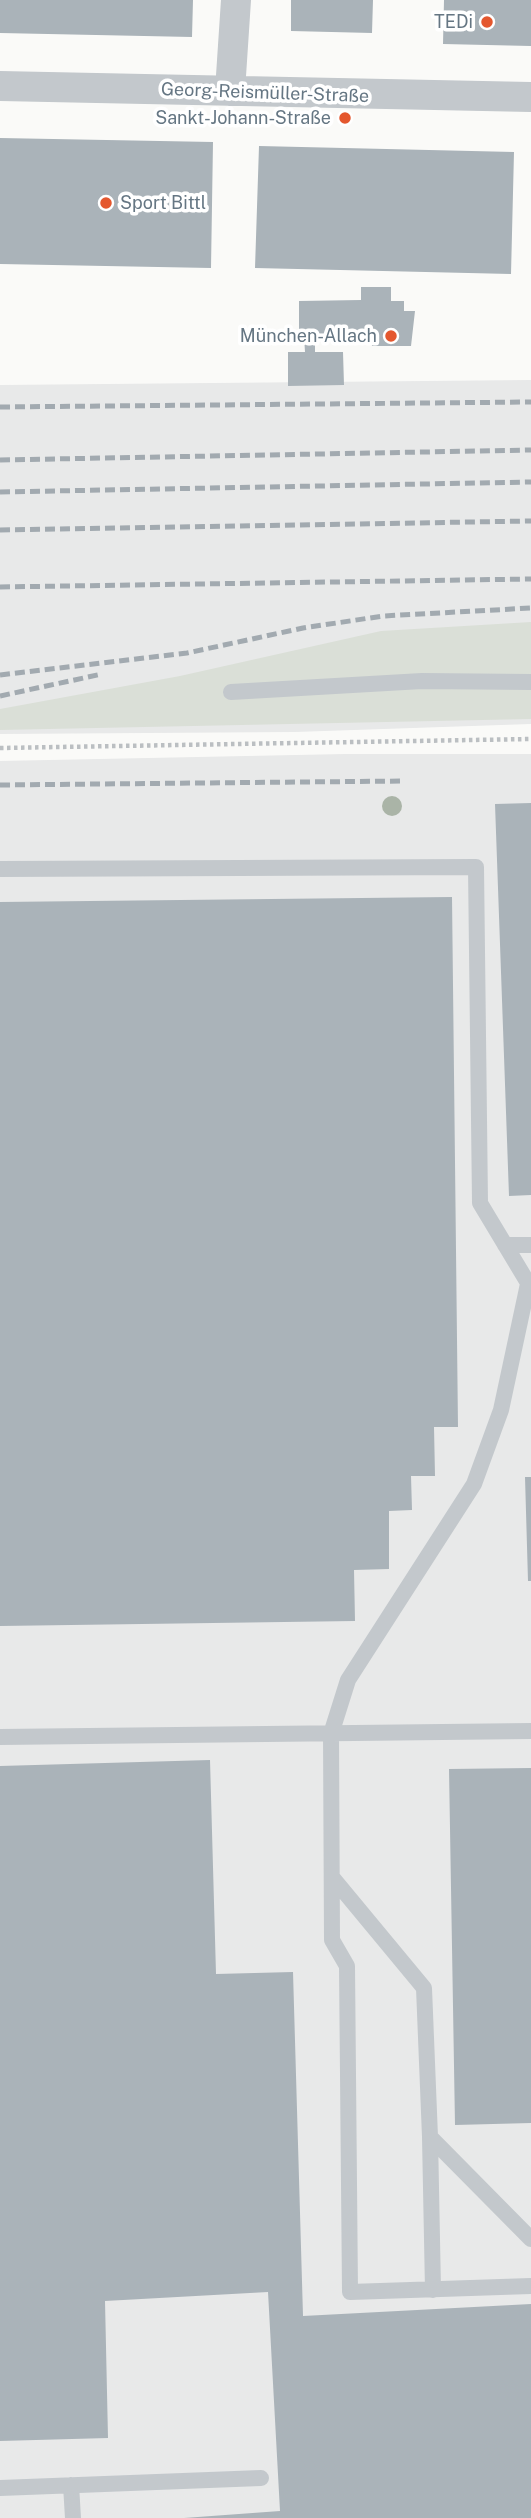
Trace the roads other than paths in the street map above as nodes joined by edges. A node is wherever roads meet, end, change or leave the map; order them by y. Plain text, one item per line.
1 (236, 0) edge
2 (0, 86) edge
3 (230, 92) junction
4 (531, 97) edge
5 (531, 682) edge
6 (231, 692) dead end
7 (0, 869) edge
8 (505, 1245) junction
9 (531, 1245) edge
10 (529, 1286) edge
11 (531, 1731) edge
12 (331, 1734) junction
13 (0, 1737) edge
14 (332, 1877) junction
15 (430, 2137) junction
16 (531, 2239) edge
17 (531, 2286) edge
18 (433, 2290) junction
19 (261, 2478) dead end
20 (71, 2485) junction
21 (0, 2488) edge
22 (73, 2518) edge

1 - 3 street
2 - 3 street, Georg-Reismüller-Straße
3 - 4 street, Georg-Reismüller-Straße
5 - 6 lane
7 - 8 lane
8 - 9 lane
8 - 10 lane
10 - 12 lane
11 - 12 lane
12 - 13 lane
12 - 14 lane
14 - 15 lane
14 - 18 lane
15 - 16 lane
15 - 18 lane
17 - 18 lane
19 - 20 lane
20 - 21 lane
20 - 22 lane

